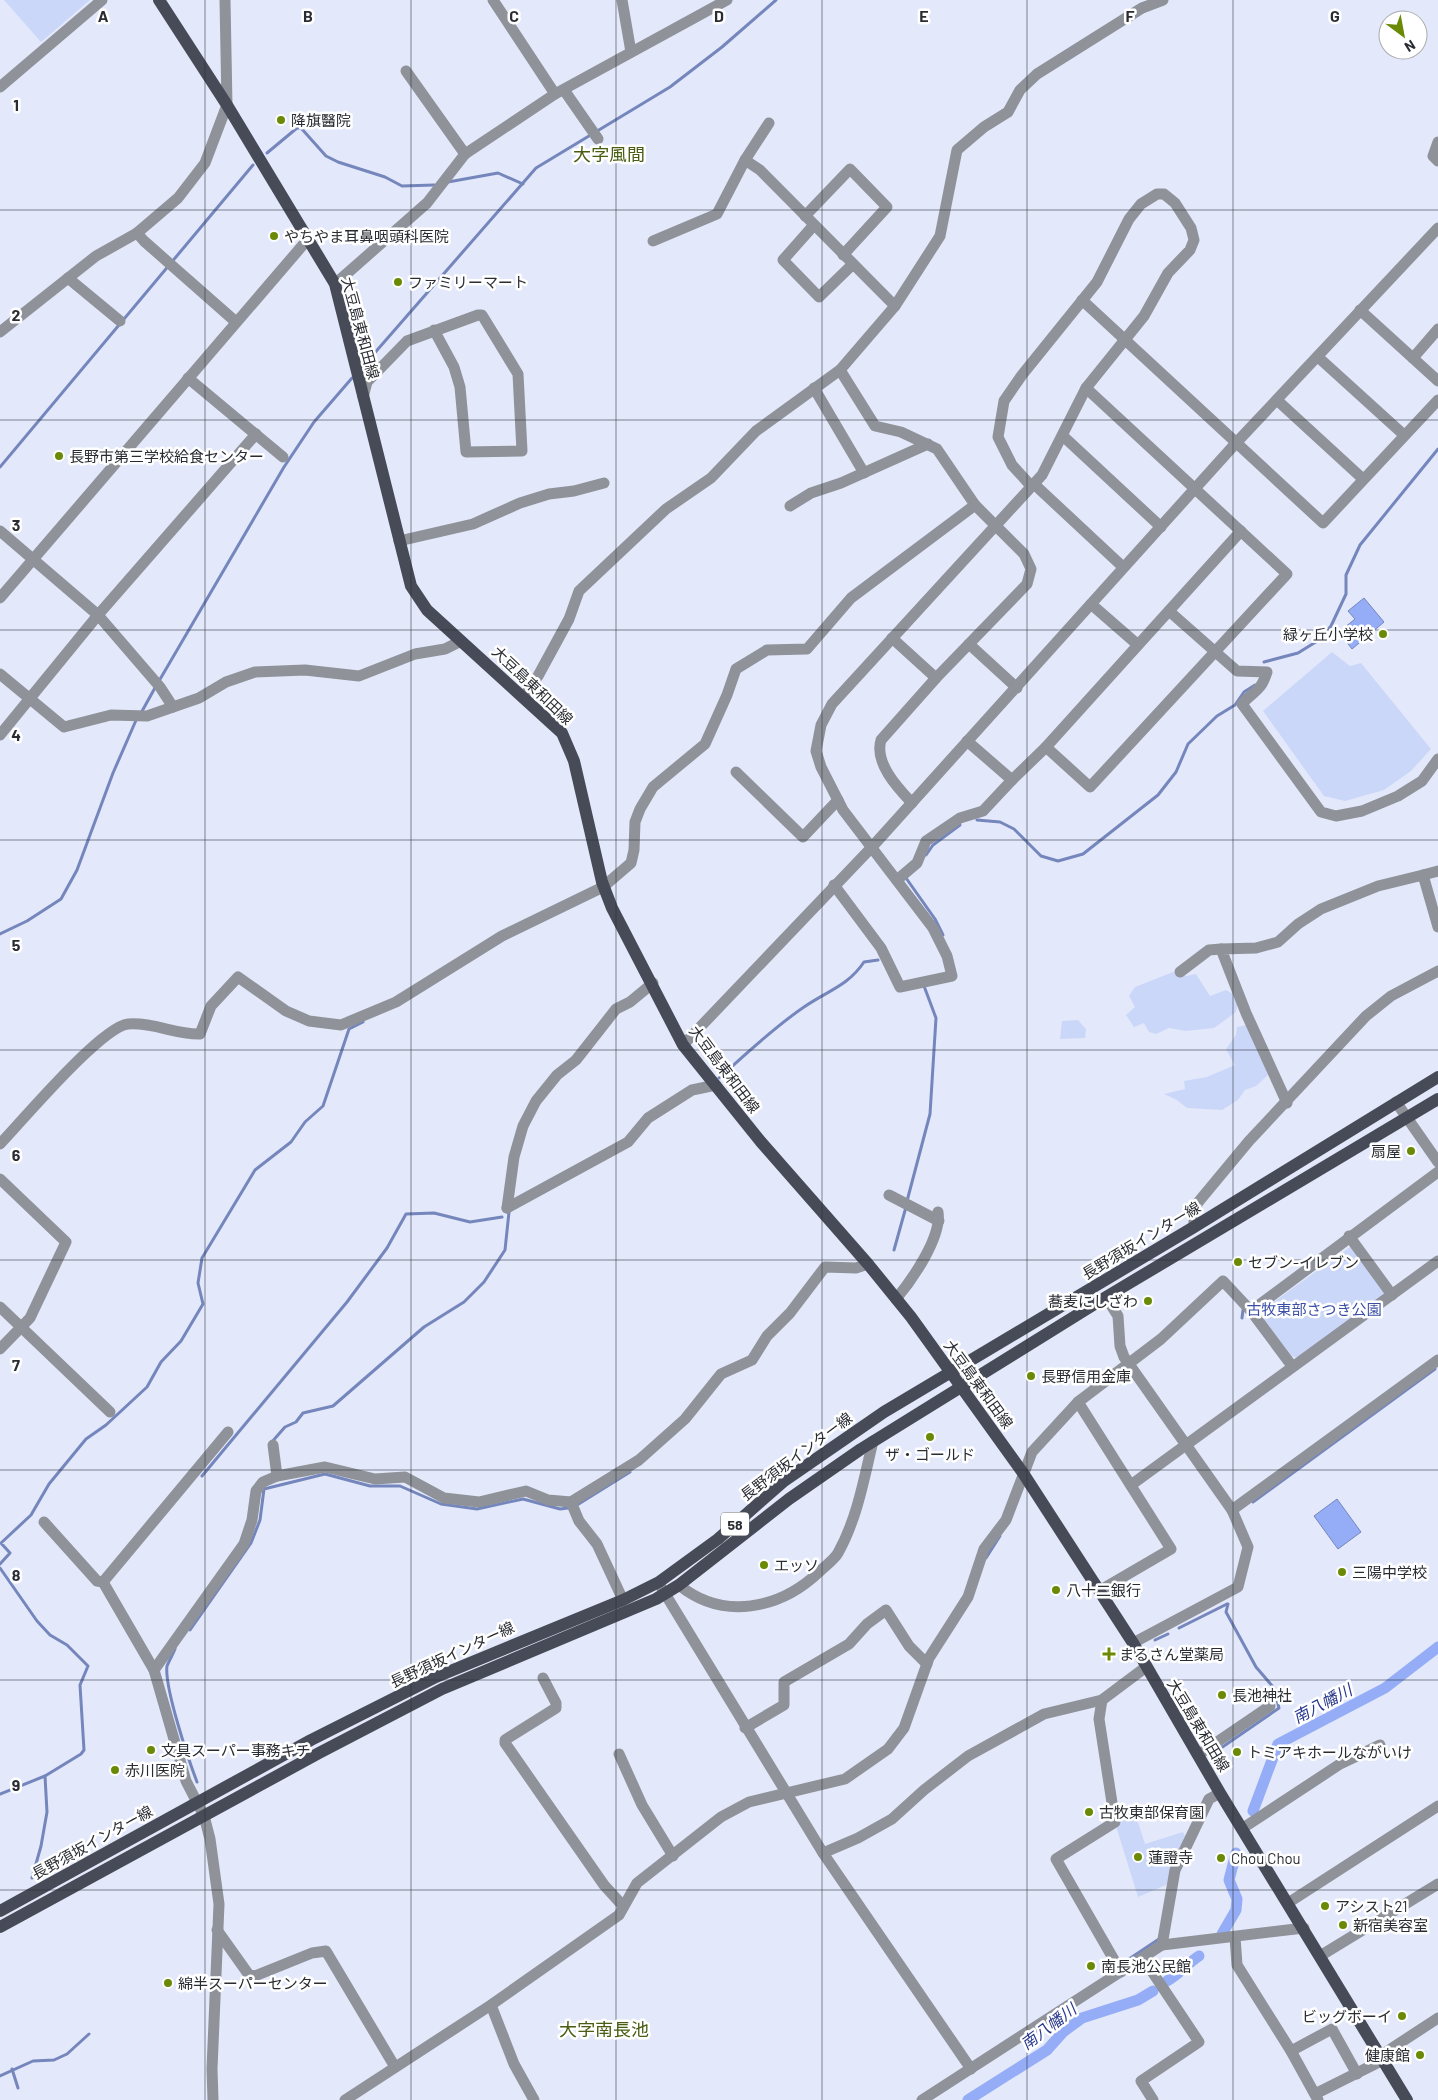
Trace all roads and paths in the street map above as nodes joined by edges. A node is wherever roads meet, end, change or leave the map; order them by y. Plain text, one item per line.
1 (102, 0) edge
2 (159, 0) edge
3 (225, 0) edge
4 (493, 0) edge
5 (622, 0) edge
6 (727, 0) edge
7 (1163, 0) edge
8 (631, 52) junction
9 (406, 71) dead end
10 (0, 87) edge
11 (559, 92) junction
12 (227, 105) junction
13 (769, 123) dead end
14 (596, 136) dead end
15 (1438, 142) edge
16 (465, 154) junction
17 (745, 160) junction
18 (1438, 160) edge
19 (805, 216) junction
20 (814, 225) junction
21 (1438, 228) edge
22 (137, 232) junction
23 (308, 239) junction
24 (653, 241) dead end
25 (843, 255) junction
26 (853, 264) junction
27 (68, 278) junction
28 (335, 284) junction
29 (1082, 300) junction
30 (895, 306) junction
31 (1360, 310) junction
32 (120, 321) dead end
33 (236, 322) junction
34 (1438, 329) edge
35 (434, 330) junction
36 (0, 332) edge
37 (1126, 339) junction
38 (1318, 357) junction
39 (1413, 358) junction
40 (840, 370) junction
41 (188, 378) junction
42 (1438, 381) edge
43 (814, 388) junction
44 (1086, 388) junction
45 (363, 397) junction
46 (1278, 400) junction
47 (1438, 400) edge
48 (256, 434) junction
49 (1404, 435) junction
50 (1063, 436) junction
51 (1236, 443) junction
52 (928, 444) junction
53 (283, 457) dead end
54 (864, 473) junction
55 (1363, 479) junction
56 (604, 483) dead end
57 (1033, 485) junction
58 (1195, 490) junction
59 (975, 505) junction
60 (790, 506) dead end
61 (995, 527) junction
62 (1161, 527) junction
63 (0, 531) edge
64 (1241, 531) junction
65 (399, 540) junction
66 (34, 558) junction
67 (1123, 567) junction
68 (0, 598) edge
69 (1091, 604) junction
70 (1169, 611) junction
71 (98, 615) junction
72 (892, 638) junction
73 (461, 641) junction
74 (969, 644) junction
75 (1138, 645) junction
76 (1215, 652) junction
77 (0, 674) edge
78 (936, 678) junction
79 (1017, 688) junction
80 (523, 698) junction
81 (30, 699) junction
82 (173, 707) junction
83 (0, 735) edge
84 (967, 741) junction
85 (1046, 747) junction
86 (1438, 759) edge
87 (736, 772) dead end
88 (1012, 780) junction
89 (838, 800) junction
90 (912, 802) junction
91 (872, 847) junction
92 (1438, 871) edge
93 (1422, 875) junction
94 (897, 880) junction
95 (834, 885) junction
96 (604, 887) junction
97 (1438, 927) edge
98 (1221, 948) junction
99 (1438, 971) edge
100 (1180, 972) dead end
101 (652, 983) junction
102 (683, 1045) junction
103 (1438, 1077) edge
104 (716, 1085) junction
105 (1438, 1099) edge
106 (1396, 1102) junction
107 (1287, 1103) junction
108 (1406, 1118) junction
109 (0, 1144) edge
110 (1438, 1162) edge
111 (1438, 1172) edge
112 (0, 1179) edge
113 (889, 1195) dead end
114 (1194, 1227) junction
115 (1349, 1236) junction
116 (1438, 1261) edge
117 (868, 1264) junction
118 (1392, 1295) junction
119 (1106, 1297) junction
120 (896, 1299) junction
121 (0, 1307) edge
122 (1251, 1311) junction
123 (21, 1328) junction
124 (0, 1349) edge
125 (1438, 1360) edge
126 (1128, 1363) junction
127 (1292, 1366) junction
128 (951, 1372) junction
129 (962, 1387) junction
130 (1078, 1402) junction
131 (110, 1412) dead end
132 (228, 1432) dead end
133 (873, 1441) junction
134 (1186, 1444) junction
135 (274, 1445) dead end
136 (1023, 1473) junction
137 (277, 1476) junction
138 (1131, 1485) junction
139 (571, 1502) junction
140 (1232, 1510) junction
141 (44, 1522) dead end
142 (103, 1582) junction
143 (679, 1585) junction
144 (662, 1588) junction
145 (1099, 1591) junction
146 (623, 1600) junction
147 (1132, 1643) junction
148 (927, 1664) junction
149 (1146, 1668) junction
150 (154, 1670) junction
151 (542, 1678) dead end
152 (1102, 1700) junction
153 (1270, 1706) dead end
154 (745, 1728) junction
155 (1380, 1745) dead end
156 (619, 1754) dead end
157 (1198, 1755) junction
158 (1220, 1793) junction
159 (786, 1794) junction
160 (197, 1802) junction
161 (1436, 1810) edge
162 (204, 1816) junction
163 (1242, 1828) junction
164 (823, 1853) junction
165 (673, 1856) junction
166 (1438, 1884) edge
167 (1288, 1903) junction
168 (623, 1906) junction
169 (0, 1912) edge
170 (0, 1927) edge
171 (1304, 1928) junction
172 (217, 1930) junction
173 (1235, 1937) junction
174 (1162, 1945) junction
175 (1320, 1956) junction
176 (1143, 1958) junction
177 (1121, 1972) junction
178 (491, 2005) junction
179 (1438, 2018) edge
180 (1291, 2050) junction
181 (1382, 2058) junction
182 (395, 2068) junction
183 (970, 2069) junction
184 (1357, 2074) junction
185 (1316, 2097) edge
186 (213, 2100) edge
187 (345, 2100) edge
188 (534, 2100) edge
189 (922, 2100) edge
190 (1153, 2100) edge
191 (1407, 2100) edge

1 - 10 street
2 - 12 main road, 大豆島東和田線
3 - 12 street
4 - 11 street
5 - 8 street
6 - 8 street
7 - 30 street
8 - 11 street
9 - 16 street
11 - 14 street
11 - 16 street
12 - 22 street
12 - 23 main road, 大豆島東和田線
13 - 17 street
15 - 18 street
16 - 28 street
17 - 19 street
17 - 24 street
19 - 20 street
19 - 25 street
20 - 25 street
20 - 26 street
21 - 31 street
22 - 27 street
22 - 33 street
23 - 28 main road, 大豆島東和田線
23 - 33 street
25 - 26 street
26 - 30 street
27 - 32 street
27 - 36 street
28 - 45 main road, 大豆島東和田線
29 - 37 street
29 - 37 street
29 - 57 street
30 - 40 street
31 - 38 street
31 - 39 street
33 - 41 street
34 - 39 street
35 - 35 street
35 - 45 street
37 - 44 street
37 - 51 street
38 - 46 street
38 - 49 street
39 - 42 street
40 - 43 street
40 - 52 street
41 - 48 street
41 - 66 street
43 - 54 street
43 - 80 street
44 - 50 street
44 - 58 street
45 - 65 main road, 大豆島東和田線
46 - 51 street
46 - 55 street
47 - 49 street
48 - 53 street
48 - 71 street
49 - 55 street
50 - 57 street
50 - 62 street
51 - 55 street
51 - 58 street
52 - 54 street
52 - 59 street
54 - 60 street
56 - 65 street
57 - 61 street
57 - 67 street
58 - 62 street
58 - 64 street
59 - 61 street
59 - 96 street
61 - 72 street
61 - 74 street
62 - 67 street
63 - 66 street
64 - 70 street
64 - 76 street
65 - 73 main road, 大豆島東和田線
66 - 68 street
66 - 71 street
67 - 69 street
69 - 75 street
69 - 79 street
70 - 75 street
70 - 76 street
71 - 81 street
71 - 82 street
72 - 78 street
72 - 89 street
73 - 80 main road, 大豆島東和田線
73 - 82 street
74 - 78 street
74 - 79 street
75 - 85 street
76 - 85 street
76 - 86 street
77 - 81 street
78 - 90 street
79 - 84 street
80 - 96 main road, 大豆島東和田線
81 - 82 street
81 - 83 street
84 - 88 street
84 - 90 street
85 - 88 street
87 - 89 street
88 - 94 street
89 - 91 street
90 - 91 street
91 - 94 street
91 - 95 street
92 - 93 street
93 - 97 street
93 - 98 street
94 - 95 street
95 - 102 street
96 - 101 main road, 大豆島東和田線
96 - 109 street
98 - 100 street
98 - 107 street
99 - 107 street
101 - 102 main road, 大豆島東和田線
101 - 104 street
102 - 104 main road, 大豆島東和田線
103 - 106 main road, 長野須坂インター線 / 58
104 - 117 main road, 大豆島東和田線
105 - 108 main road, 長野須坂インター線 / 58
106 - 108 street
106 - 114 main road, 長野須坂インター線 / 58
107 - 114 street
108 - 110 street
108 - 119 main road, 長野須坂インター線 / 58
111 - 115 street
112 - 123 street
113 - 120 street
114 - 128 main road, 長野須坂インター線 / 58
115 - 118 street
115 - 122 street
116 - 118 street
117 - 120 main road, 大豆島東和田線
117 - 139 street
118 - 127 street
119 - 126 street
119 - 129 main road, 長野須坂インター線 / 58
120 - 128 main road, 大豆島東和田線
121 - 123 street
122 - 126 street
122 - 127 street
123 - 124 street
123 - 131 street
125 - 140 street
126 - 130 street
126 - 134 street
127 - 134 street
128 - 129 main road, 大豆島東和田線
128 - 144 main road, 長野須坂インター線 / 58
129 - 133 main road, 長野須坂インター線 / 58
129 - 136 main road, 大豆島東和田線
130 - 136 street
130 - 138 street
132 - 142 street
133 - 143 main road, 長野須坂インター線 / 58
133 - 143 street
134 - 138 street
134 - 140 street
135 - 137 street
136 - 145 main road, 大豆島東和田線
136 - 148 street
137 - 139 street
137 - 150 street
138 - 145 street
139 - 146 street
140 - 147 street
141 - 142 street
142 - 150 street
143 - 144 main road, 長野須坂インター線 / 58
144 - 146 main road, 長野須坂インター線 / 58
144 - 154 street
144 - 162 main road, 長野須坂インター線 / 58
145 - 147 main road, 大豆島東和田線
146 - 160 main road, 長野須坂インター線 / 58
147 - 149 main road, 大豆島東和田線
148 - 154 street
148 - 159 street
149 - 152 street
149 - 157 main road, 大豆島東和田線
150 - 160 street
151 - 168 street
152 - 164 street
152 - 177 street
153 - 157 street
154 - 159 street
155 - 163 street
156 - 165 street
157 - 158 main road, 大豆島東和田線
158 - 163 main road, 大豆島東和田線
158 - 174 street
159 - 164 street
159 - 165 street
160 - 162 street
160 - 169 main road, 長野須坂インター線 / 58
161 - 167 street
162 - 170 main road, 長野須坂インター線 / 58
162 - 172 street
163 - 167 main road, 大豆島東和田線
164 - 183 street
165 - 168 street
166 - 175 street
167 - 171 main road, 大豆島東和田線
168 - 178 street
171 - 173 street
171 - 175 main road, 大豆島東和田線
172 - 182 street
172 - 186 street
173 - 174 street
173 - 180 street
174 - 176 street
175 - 181 main road, 大豆島東和田線
176 - 177 street
176 - 190 street
177 - 183 street
178 - 182 street
178 - 188 street
179 - 181 street
180 - 184 street
180 - 185 street
181 - 184 street
181 - 191 main road, 大豆島東和田線
182 - 187 street
183 - 189 street
184 - 185 street

